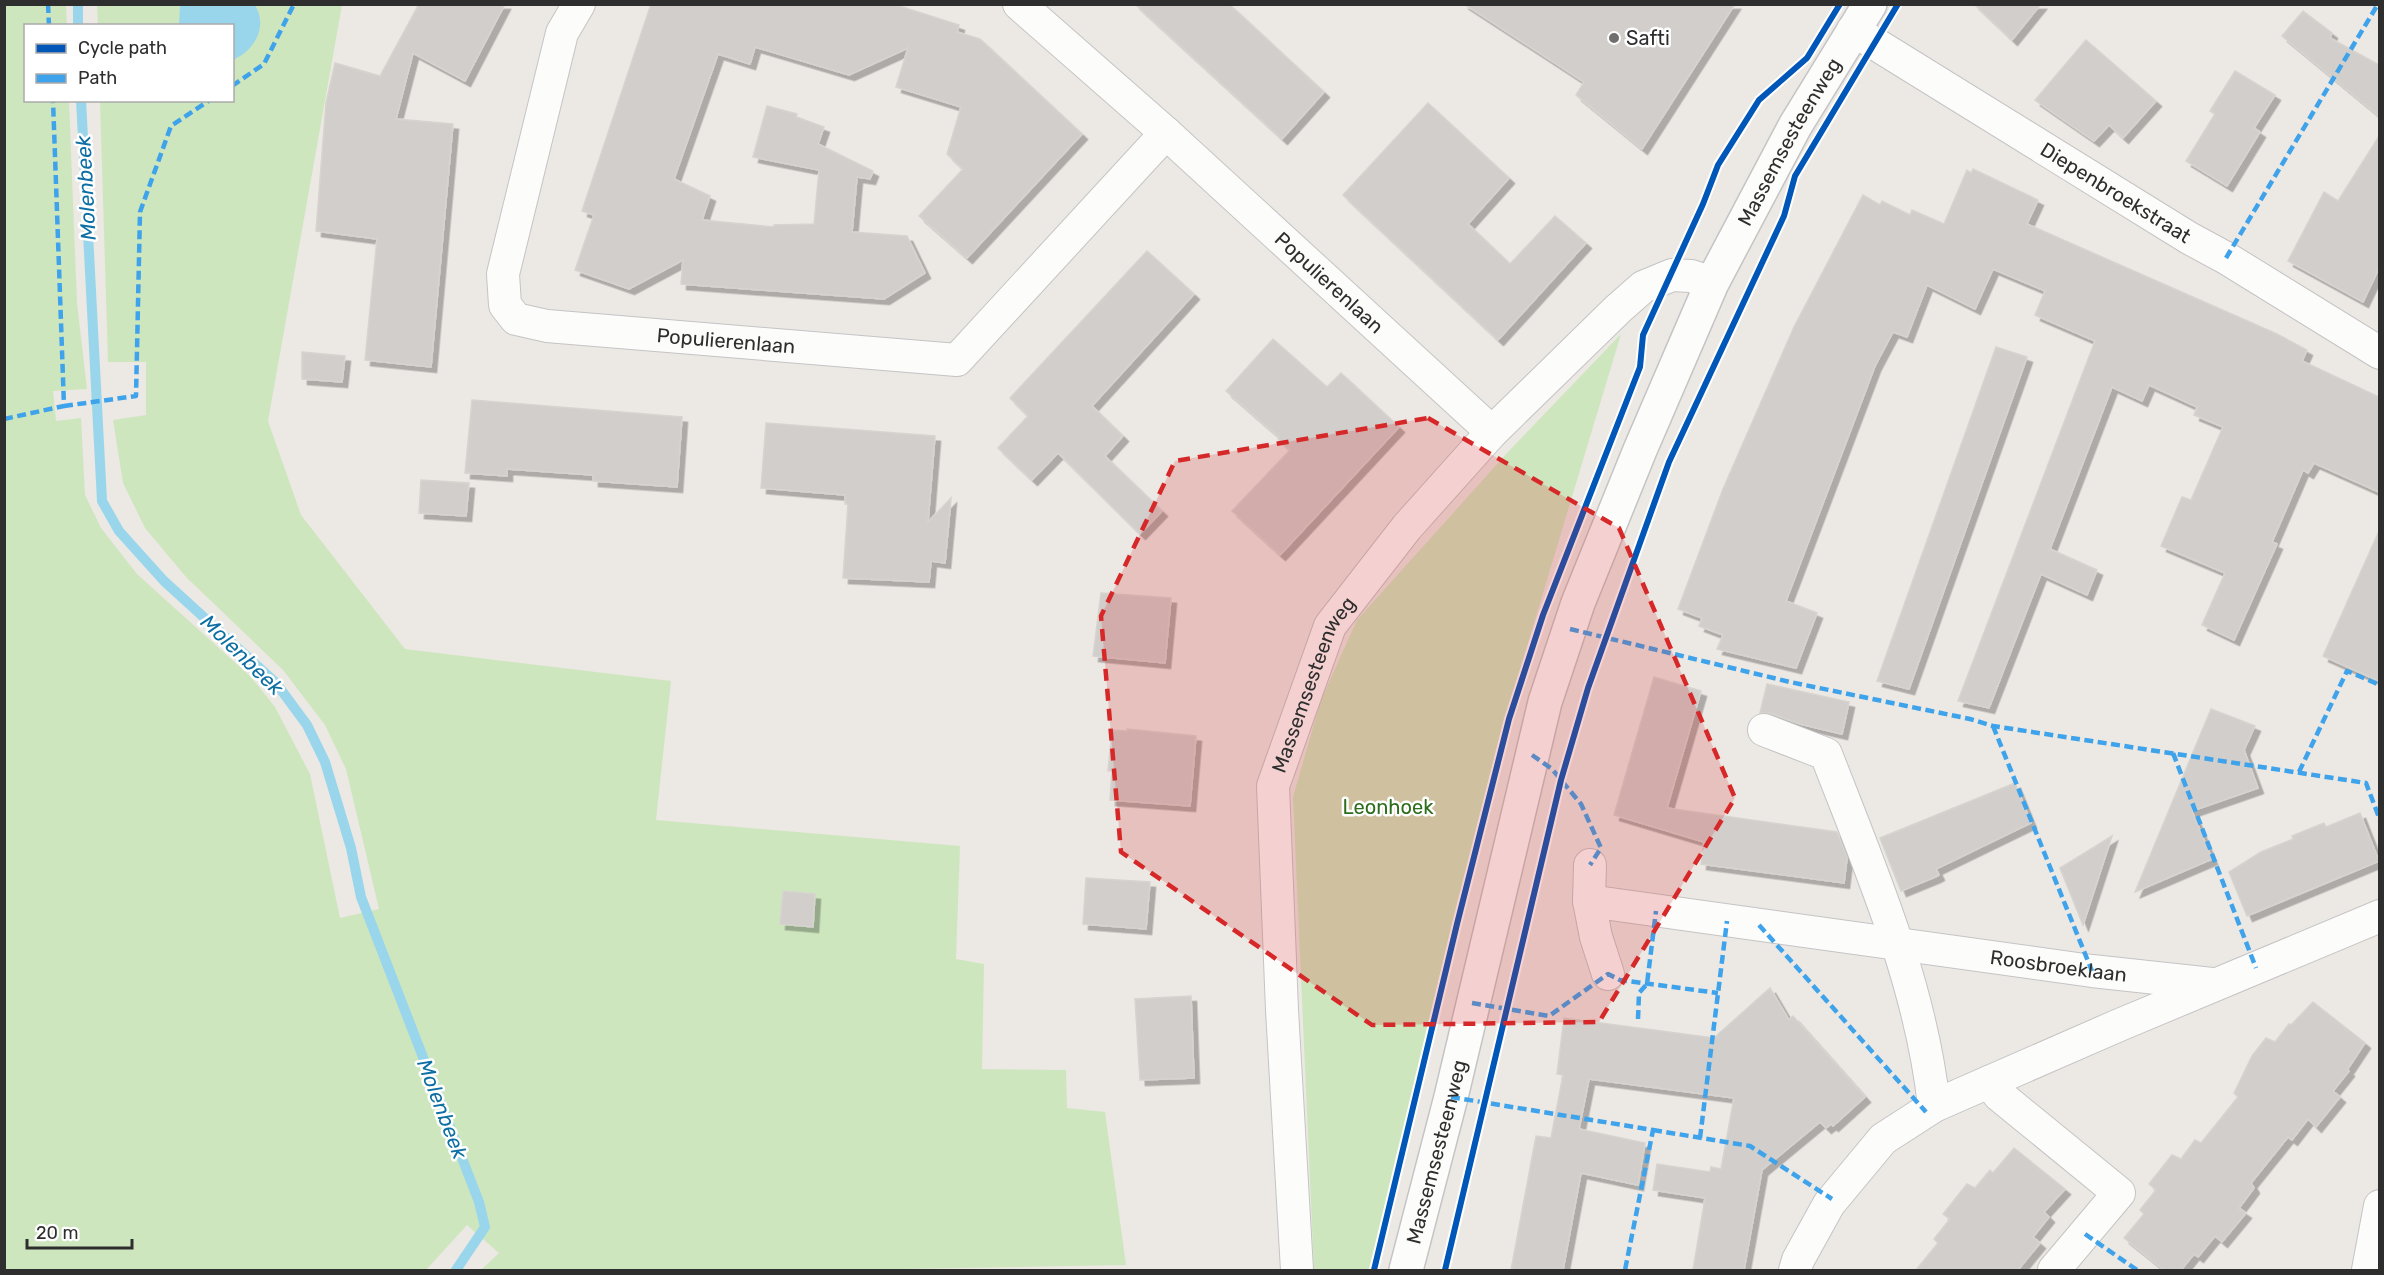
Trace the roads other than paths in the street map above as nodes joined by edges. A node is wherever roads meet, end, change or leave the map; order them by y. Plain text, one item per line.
1 (579, 4) edge
2 (1019, 4) edge
3 (1862, 17) edge
4 (1166, 133) junction
5 (1712, 283) junction
6 (2379, 353) edge
7 (1492, 432) junction
8 (1764, 730) dead end
9 (1590, 865) dead end
10 (1589, 901) junction
11 (2379, 916) edge
12 (1898, 945) junction
13 (1608, 974) dead end
14 (2218, 984) junction
15 (1989, 1082) junction
16 (1934, 1106) junction
17 (2379, 1206) edge
18 (1297, 1270) edge
19 (1406, 1270) edge
20 (1795, 1270) edge
21 (2054, 1270) edge
22 (2368, 1270) edge

1 - 4 street, Populierenlaan
2 - 4 street, Populierenlaan
3 - 5 main road, Massemsesteenweg
3 - 6 street, Diepenbroekstraat
4 - 7 street, Populierenlaan
5 - 7 street, Massemsesteenweg
5 - 19 main road, Massemsesteenweg
7 - 18 street, Massemsesteenweg
8 - 12 street
9 - 10 street
10 - 12 street, Roosbroeklaan
10 - 13 street
11 - 14 street, Roosbroeklaan
12 - 14 street, Roosbroeklaan
12 - 16 street
14 - 15 street, Roosbroeklaan
15 - 16 street, Roosbroeklaan
15 - 21 street
16 - 20 street, Roosbroeklaan
17 - 22 street

